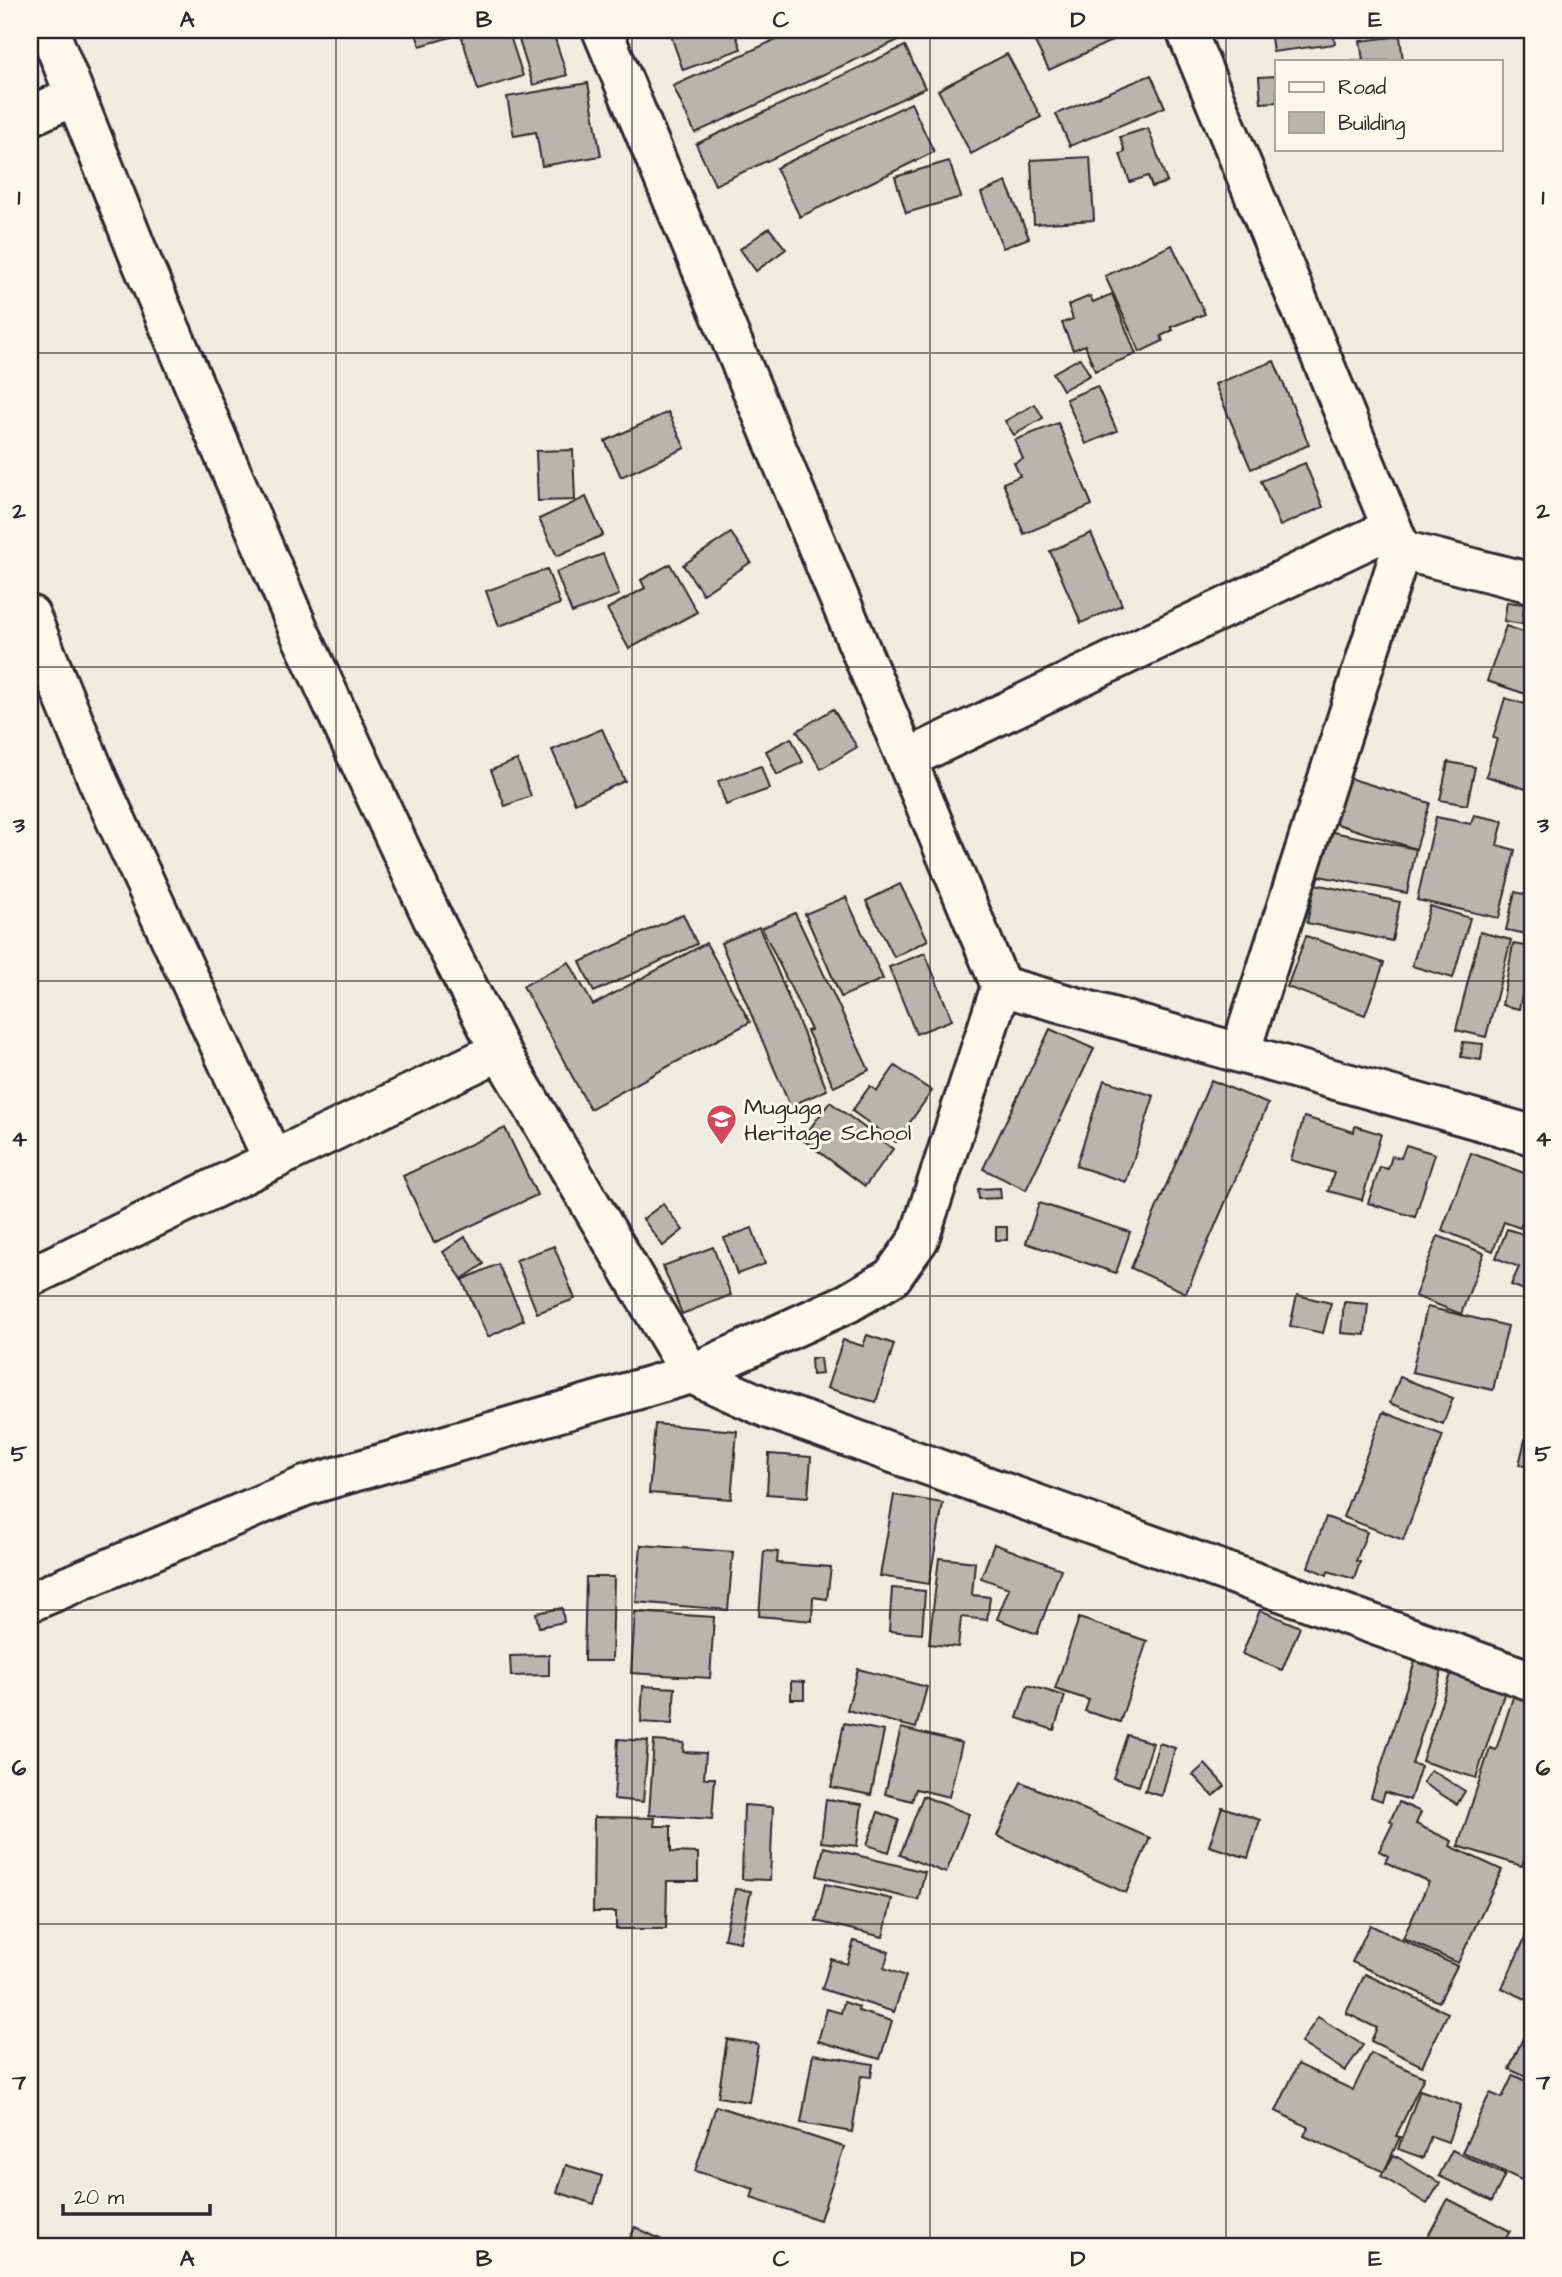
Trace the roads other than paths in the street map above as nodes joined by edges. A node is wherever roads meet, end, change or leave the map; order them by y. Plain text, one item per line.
1 (49, 30) edge
2 (603, 30) edge
3 (1186, 30) edge
4 (75, 96) junction
5 (30, 116) edge
6 (1396, 539) junction
7 (1532, 583) edge
8 (30, 615) edge
9 (907, 759) junction
10 (1001, 986) junction
11 (500, 1051) junction
12 (1240, 1052) junction
13 (1532, 1135) edge
14 (273, 1160) junction
15 (30, 1277) edge
16 (691, 1374) junction
17 (30, 1602) edge
18 (1532, 1681) edge

1 - 4 street
2 - 9 street
3 - 6 street
4 - 5 street
4 - 11 street
6 - 7 street
6 - 9 street
6 - 12 street
8 - 14 street
9 - 10 street
10 - 12 street
10 - 16 street
11 - 14 street
11 - 16 street
12 - 13 street
14 - 15 street
16 - 17 street
16 - 18 street

